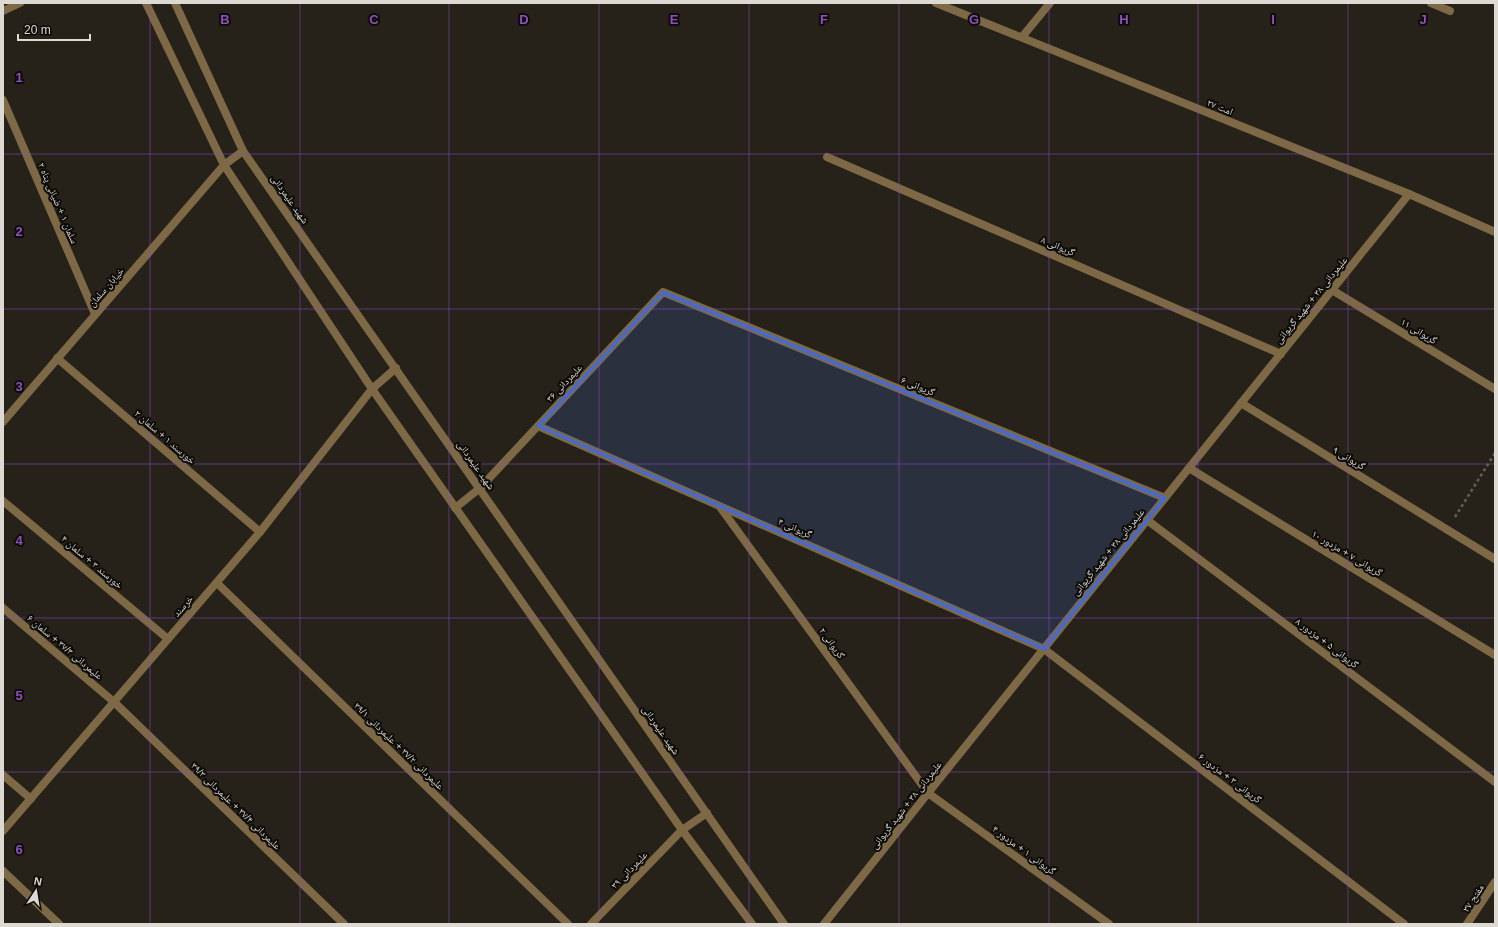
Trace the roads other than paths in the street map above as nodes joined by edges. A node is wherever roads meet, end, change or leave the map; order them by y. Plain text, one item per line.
1 (20, 3) edge
2 (146, 3) edge
3 (175, 3) edge
4 (936, 3) edge
5 (1050, 3) edge
6 (1431, 3) edge
7 (1450, 11) dead end
8 (3, 12) edge
9 (1022, 37) junction
10 (3, 100) edge
11 (243, 151) junction
12 (827, 157) dead end
13 (224, 165) junction
14 (1408, 194) junction
15 (1495, 232) edge
16 (1332, 290) junction
17 (663, 292) joint
18 (95, 314) junction
19 (1280, 354) junction
20 (57, 358) junction
21 (396, 368) junction
22 (372, 389) junction
23 (1495, 389) edge
24 (1240, 404) junction
25 (3, 422) edge
26 (538, 426) junction
27 (1189, 468) junction
28 (480, 488) junction
29 (1165, 498) junction
30 (3, 501) edge
31 (720, 506) junction
32 (455, 508) junction
33 (1147, 520) junction
34 (260, 532) junction
35 (1495, 559) edge
36 (216, 583) junction
37 (3, 608) edge
38 (168, 639) junction
39 (1044, 649) junction
40 (1495, 655) edge
41 (114, 702) junction
42 (3, 775) edge
43 (1495, 782) edge
44 (928, 793) junction
45 (31, 798) junction
46 (707, 813) junction
47 (682, 830) junction
48 (3, 831) edge
49 (3, 871) edge
50 (1495, 882) edge
51 (59, 924) edge
52 (344, 924) edge
53 (568, 924) edge
54 (592, 924) edge
55 (752, 924) edge
56 (784, 924) edge
57 (824, 924) edge
58 (1109, 924) edge
59 (1404, 924) edge
60 (1468, 924) edge

1 - 8 street
2 - 13 street
3 - 11 street, شهید علیمردانی
4 - 9 street, امت ۲۷
5 - 9 street
6 - 7 street
9 - 14 street, امت ۲۷
10 - 18 street, سلمان ۱ + ضیائی پناه ۲
11 - 13 street, خیابان سلمان
11 - 21 street, شهید علیمردانی
12 - 19 street, گریوانی ۸
13 - 18 street, خیابان سلمان
13 - 22 street
14 - 15 street, امت ۲۷
14 - 16 street, علیمردانی ۳۸ + شهید گریوانی
16 - 19 street, علیمردانی ۳۸ + شهید گریوانی
16 - 23 street, گریوانی ۱۱
17 - 26 street, علیمردانی ۳۶
17 - 29 street, گریوانی ۶
18 - 20 street, خیابان سلمان
19 - 24 street, علیمردانی ۳۸ + شهید گریوانی
20 - 25 street, خیابان سلمان
20 - 34 street, خورسند ۱ + سلمان ۲
21 - 22 street, خرسند
21 - 28 street, شهید علیمردانی
22 - 32 street
22 - 34 street, خرسند
24 - 27 street, علیمردانی ۳۸ + شهید گریوانی
24 - 35 street, گریوانی ۹
26 - 28 street, علیمردانی ۳۶
26 - 31 street, گریوانی ۴
27 - 29 street, علیمردانی ۳۸ + شهید گریوانی
27 - 40 street, گریوانی ۷ + مزدور ۱۰
28 - 32 street, علیمردانی ۳۶
28 - 46 street, شهید علیمردانی
29 - 33 street, علیمردانی ۳۸ + شهید گریوانی
30 - 38 street, خورسند ۳ + سلمان ۴
31 - 39 street, گریوانی ۴
31 - 44 street, گریوانی ۲
32 - 47 street
33 - 39 street, علیمردانی ۳۸ + شهید گریوانی
33 - 43 street, گریوانی ۵ + مزدور ۸
34 - 36 street, خرسند
36 - 38 street, خرسند
36 - 53 street, علیمردانی ۳۷/۲ + علیمردانی ۳۹/۱
37 - 41 street, علیمردانی ۳۷/۳ + سلمان ۶
38 - 41 street, خرسند
39 - 44 street, علیمردانی ۳۸ + شهید گریوانی
39 - 59 street, گریوانی ۳ + مزدور ۶
41 - 45 street, خرسند
41 - 52 street, علیمردانی ۳۷/۴ + علیمردانی ۳۹/۳
42 - 45 street
44 - 57 street, علیمردانی ۳۸ + شهید گریوانی
44 - 58 street, گریوانی ۱ + مزدور ۴
45 - 48 street, خرسند
46 - 47 street, علیمردانی ۳۹
46 - 56 street, شهید علیمردانی
47 - 54 street, علیمردانی ۳۹
47 - 55 street
49 - 51 street
50 - 60 street, مفتح ۳۷

